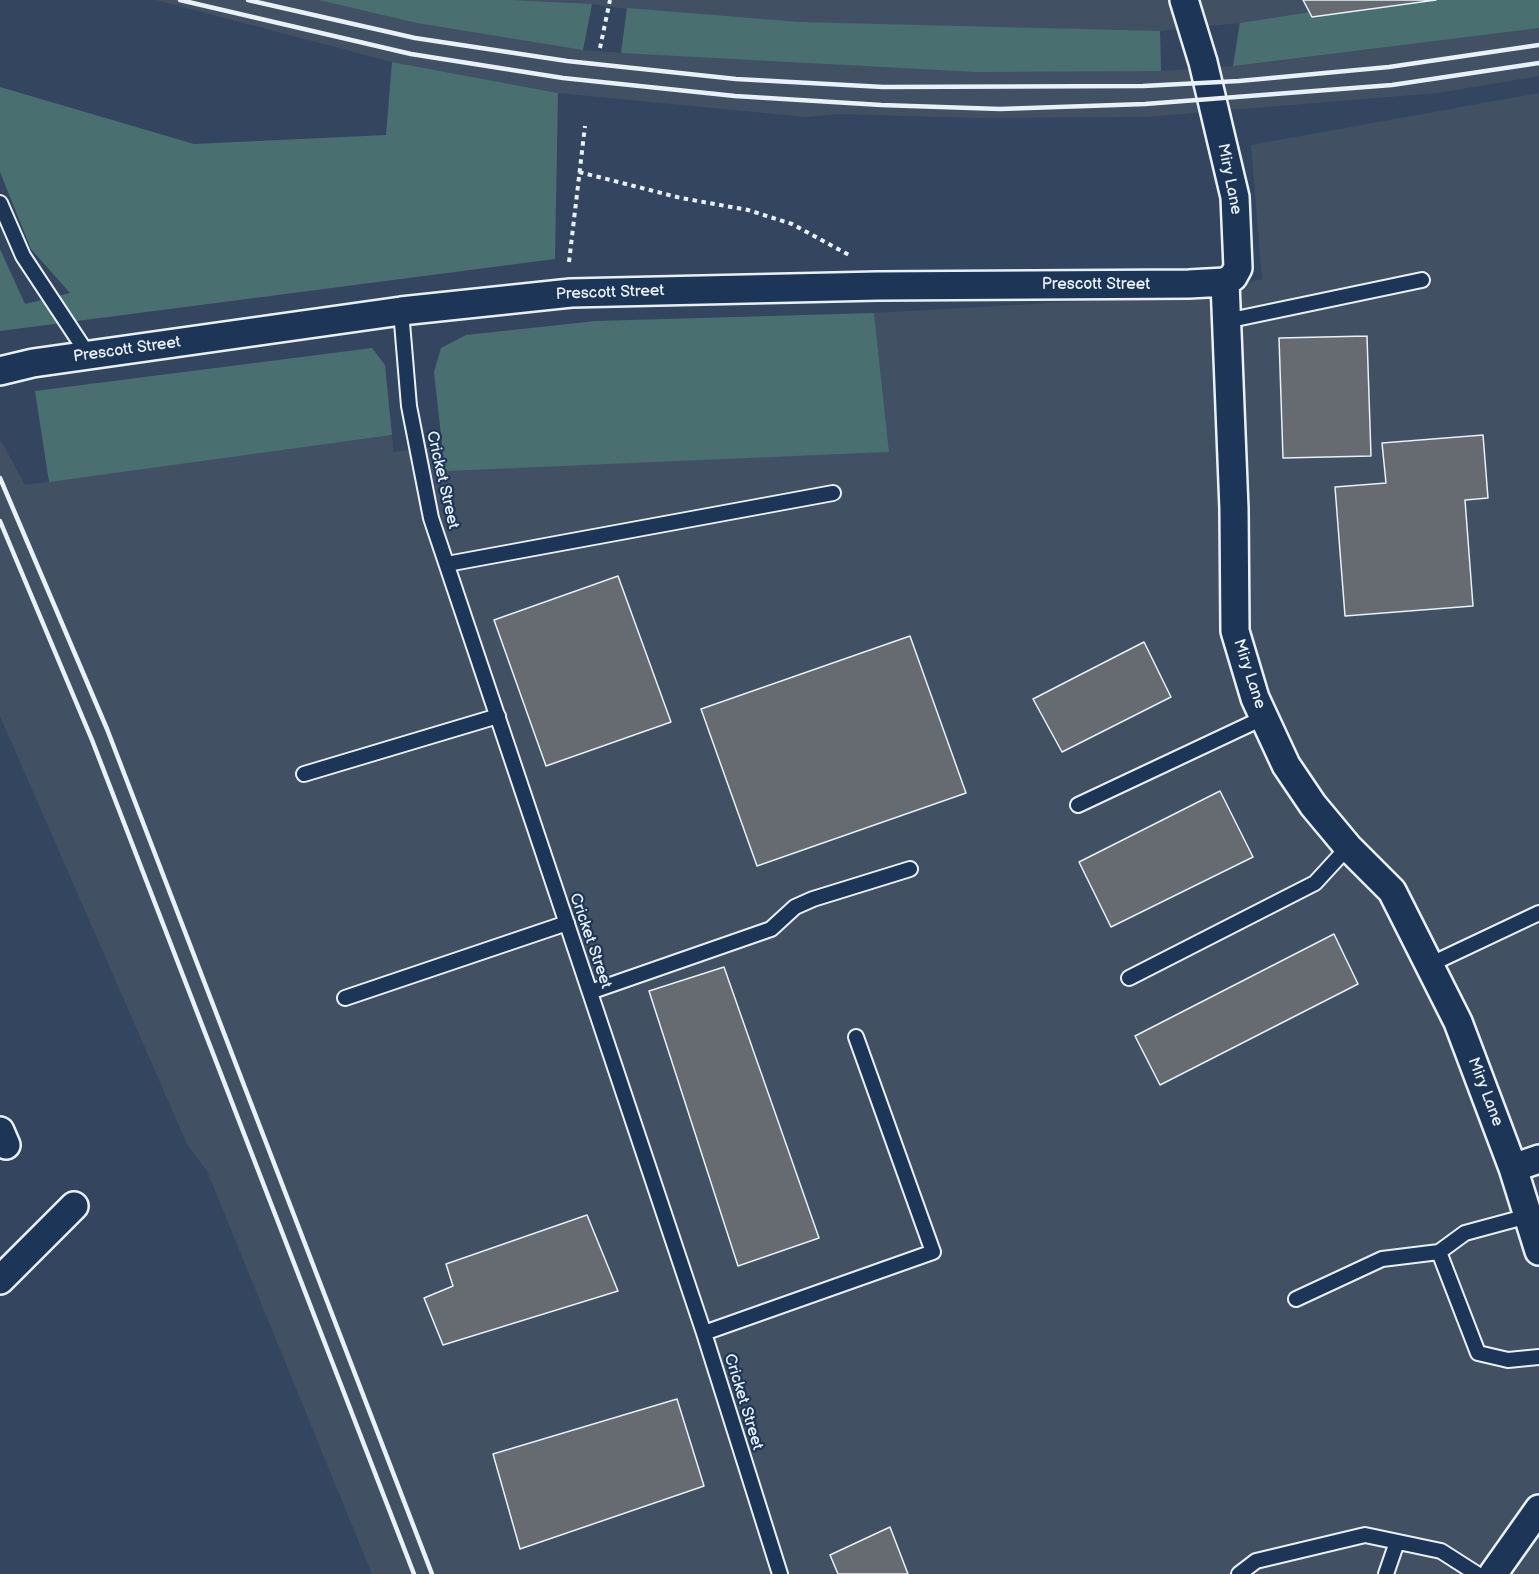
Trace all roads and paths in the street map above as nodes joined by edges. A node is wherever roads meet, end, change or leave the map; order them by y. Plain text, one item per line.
1 (610, 0) edge
2 (1184, 0) edge
3 (600, 48) dead end
4 (585, 126) dead end
5 (579, 172) junction
6 (0, 203) edge
7 (1422, 280) dead end
8 (1225, 282) junction
9 (878, 286) junction
10 (571, 293) junction
11 (401, 311) junction
12 (1226, 321) junction
13 (89, 356) junction
14 (0, 371) edge
15 (833, 493) dead end
16 (447, 564) junction
17 (498, 716) junction
18 (1263, 718) junction
19 (304, 774) dead end
20 (1078, 805) dead end
21 (1348, 847) junction
22 (910, 869) dead end
23 (1539, 913) edge
24 (567, 923) junction
25 (1429, 965) junction
26 (1129, 978) dead end
27 (590, 992) junction
28 (345, 998) dead end
29 (856, 1037) dead end
30 (1539, 1160) edge
31 (1513, 1168) junction
32 (74, 1206) dead end
33 (1528, 1216) junction
34 (1539, 1251) edge
35 (1439, 1252) junction
36 (0, 1280) edge
37 (1296, 1299) dead end
38 (704, 1333) junction
39 (1539, 1357) edge
40 (1539, 1509) edge
41 (1397, 1542) junction
42 (780, 1574) edge
43 (1239, 1574) edge
44 (1386, 1574) edge
45 (1477, 1574) edge
46 (1493, 1574) edge

1 - 3 path
2 - 8 street, Miry Lane
4 - 5 path
5 - 9 path
5 - 10 path
6 - 13 lane
7 - 12 lane
8 - 9 street, Prescott Street
8 - 12 street, Miry Lane
9 - 10 street, Prescott Street
10 - 11 street, Prescott Street
11 - 13 street, Prescott Street
11 - 16 lane, Cricket Street
12 - 18 street, Miry Lane
13 - 14 street, Prescott Street
15 - 16 lane
16 - 17 lane, Cricket Street
17 - 19 lane
17 - 24 lane, Cricket Street
18 - 20 lane
18 - 21 street, Miry Lane
21 - 25 street, Miry Lane
21 - 26 lane
22 - 27 lane
23 - 25 lane
24 - 27 lane, Cricket Street
24 - 28 lane
25 - 31 street, Miry Lane
27 - 38 lane, Cricket Street
29 - 38 lane
30 - 31 street
31 - 33 street, Miry Lane
32 - 36 street
33 - 34 street, Miry Lane
33 - 35 lane
35 - 37 lane
35 - 39 lane
38 - 42 lane, Cricket Street
40 - 46 street
41 - 43 lane
41 - 44 lane
41 - 45 lane

